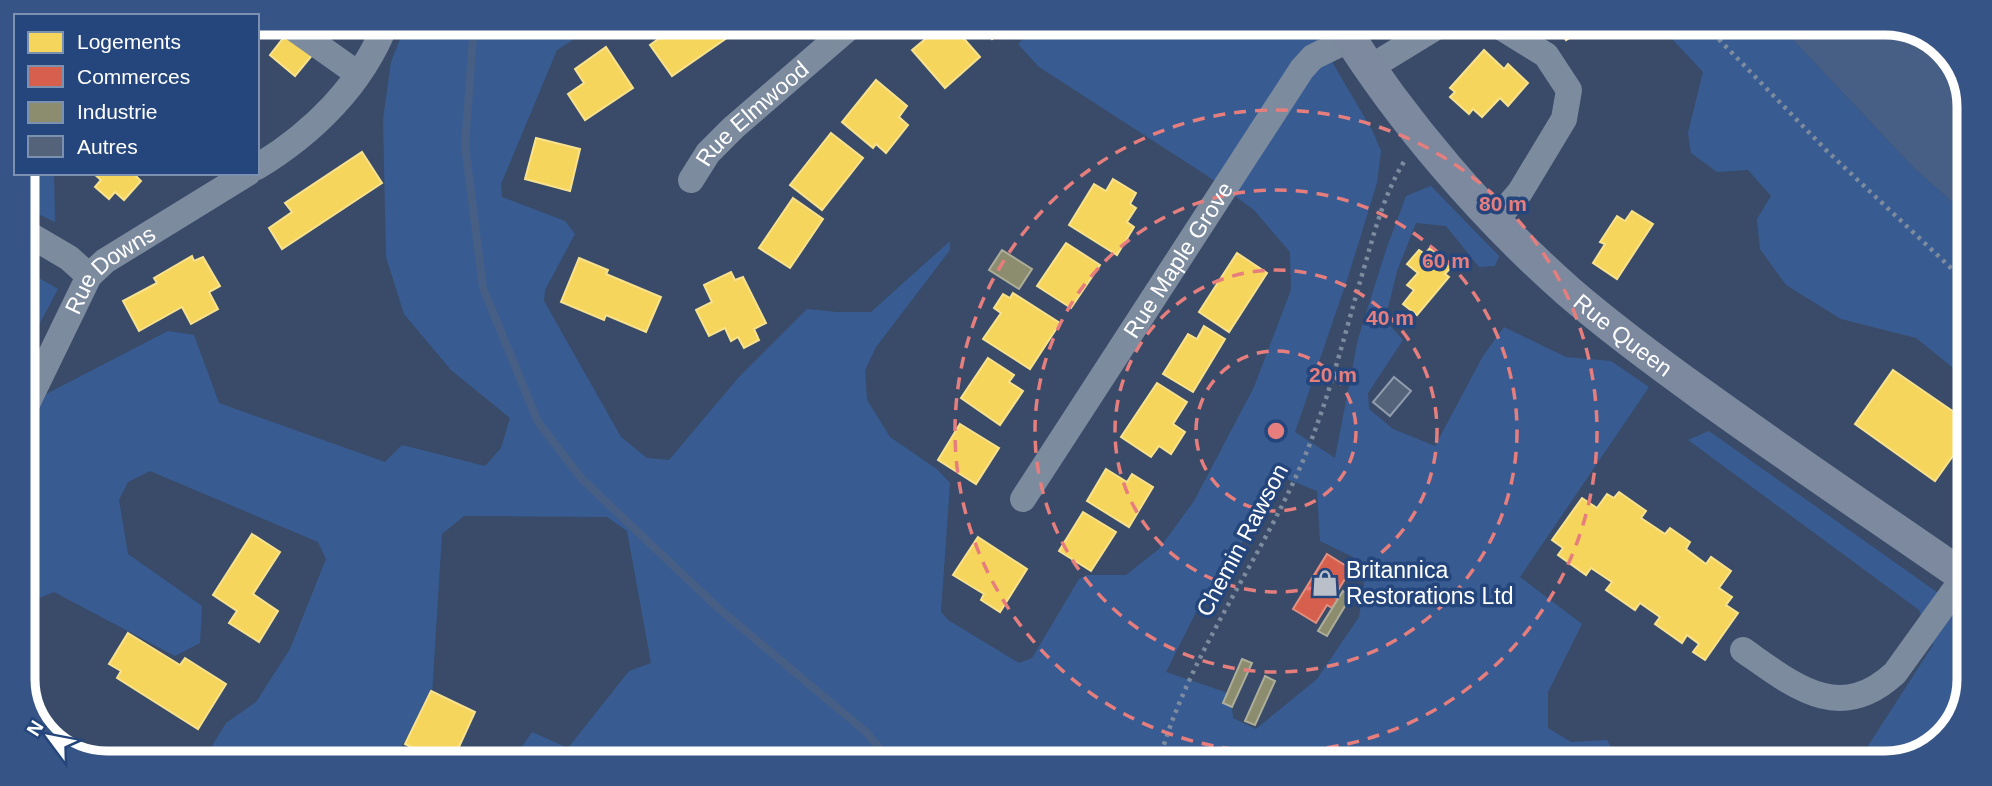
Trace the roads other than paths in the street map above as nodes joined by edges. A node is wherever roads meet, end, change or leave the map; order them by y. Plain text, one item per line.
1 (303, 35) edge
2 (379, 35) edge
3 (840, 35) edge
4 (1342, 35) edge
5 (1348, 35) edge
6 (1423, 35) edge
7 (1514, 35) edge
8 (1371, 67) junction
9 (358, 74) junction
10 (259, 166) edge
11 (245, 175) edge
12 (691, 180) dead end
13 (1496, 220) junction
14 (35, 238) edge
15 (89, 275) junction
16 (35, 387) edge
17 (1023, 499) dead end
18 (1957, 571) edge
19 (1957, 588) edge
20 (1743, 650) dead end

1 - 9 street
2 - 9 street
3 - 12 street, Rue Elmwood
4 - 17 street, Rue Maple Grove
5 - 8 main road, Rue Queen
6 - 8 street
7 - 13 street
8 - 13 main road, Rue Queen
9 - 10 street
11 - 15 street, Rue Downs
13 - 18 main road, Rue Queen
14 - 15 street
15 - 16 street, Rue Downs
19 - 20 street

